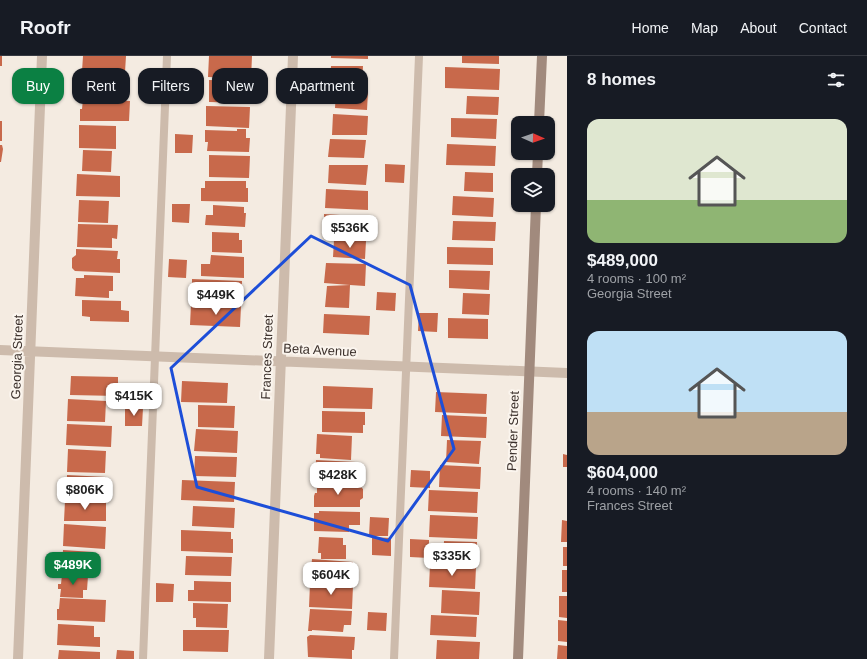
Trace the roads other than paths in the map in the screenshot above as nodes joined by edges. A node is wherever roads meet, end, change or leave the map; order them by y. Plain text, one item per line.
1 (42, 56) edge
2 (167, 56) edge
3 (293, 56) edge
4 (418, 56) edge
5 (542, 56) edge
6 (539, 116) edge
7 (536, 212) edge
8 (0, 350) edge
9 (30, 351) junction
10 (156, 356) junction
11 (280, 361) junction
12 (407, 367) junction
13 (528, 371) junction
14 (567, 373) edge
15 (18, 659) edge
16 (143, 659) edge
17 (269, 659) edge
18 (394, 659) edge
19 (518, 659) edge

1 - 9 street, Georgia Street
2 - 10 lane
3 - 11 street, Frances Street
4 - 12 lane
5 - 6 street
7 - 13 street, Pender Street
8 - 9 street, Beta Avenue
9 - 10 street, Beta Avenue
9 - 15 street, Georgia Street
10 - 11 street, Beta Avenue
10 - 16 lane
11 - 12 street, Beta Avenue
11 - 17 street, Frances Street
12 - 13 street, Beta Avenue
12 - 18 lane
13 - 14 street, Beta Avenue
13 - 19 street, Pender Street

